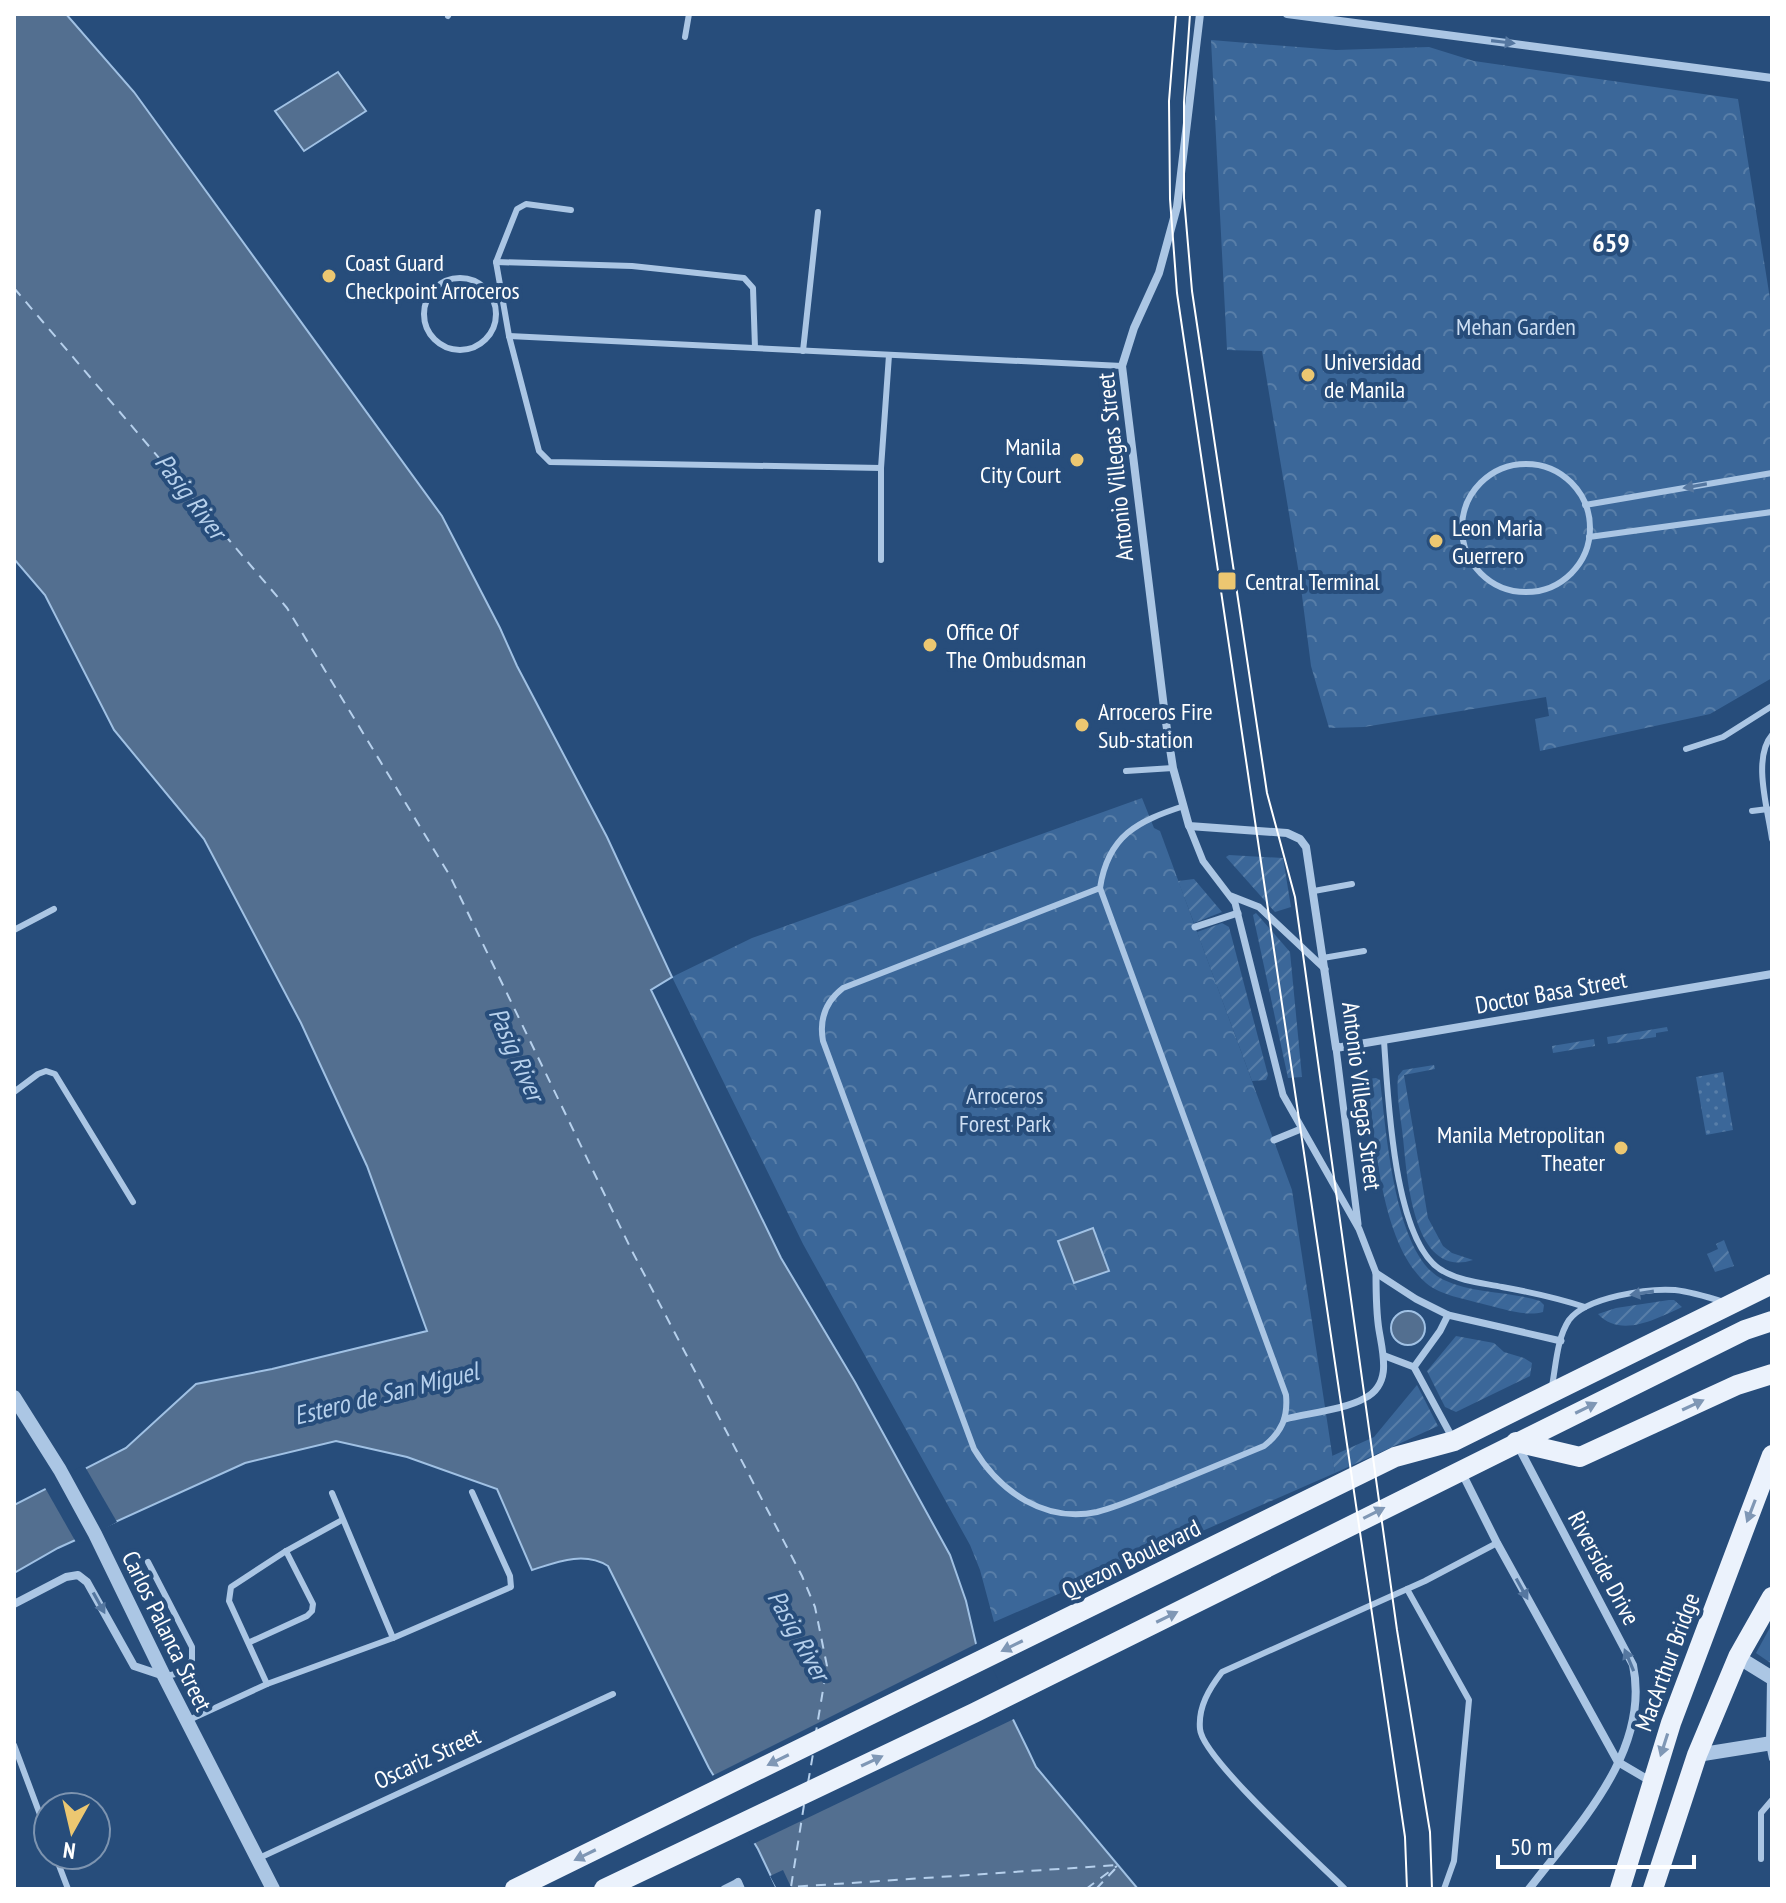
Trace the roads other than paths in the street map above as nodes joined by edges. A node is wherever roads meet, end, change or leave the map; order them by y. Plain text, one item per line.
1 (689, 14) edge
2 (1200, 14) edge
3 (1287, 14) edge
4 (685, 37) dead end
5 (1772, 78) edge
6 (571, 210) dead end
7 (818, 212) dead end
8 (496, 262) junction
9 (498, 303) junction
10 (509, 336) junction
11 (755, 348) junction
12 (803, 351) junction
13 (889, 355) junction
14 (1122, 366) junction
15 (881, 468) junction
16 (1772, 473) edge
17 (1585, 505) junction
18 (1772, 512) edge
19 (1589, 537) junction
20 (881, 560) dead end
21 (1772, 706) edge
22 (1772, 735) edge
23 (1686, 749) dead end
24 (1173, 768) junction
25 (1126, 771) dead end
26 (1184, 806) junction
27 (1768, 809) junction
28 (1752, 811) dead end
29 (1189, 826) junction
30 (1772, 839) edge
31 (1352, 884) dead end
32 (1100, 888) junction
33 (1314, 891) junction
34 (1231, 896) junction
35 (54, 909) dead end
36 (1238, 913) junction
37 (1195, 927) dead end
38 (14, 930) edge
39 (1364, 951) dead end
40 (1323, 958) junction
41 (1325, 969) junction
42 (1772, 974) edge
43 (1384, 1041) junction
44 (1336, 1048) junction
45 (14, 1092) edge
46 (1301, 1129) junction
47 (1274, 1140) dead end
48 (133, 1202) dead end
49 (1359, 1229) junction
50 (1376, 1273) junction
51 (1772, 1284) edge
52 (1733, 1304) junction
53 (1585, 1307) junction
54 (1448, 1315) junction
55 (1772, 1321) edge
56 (1561, 1341) junction
57 (1385, 1356) junction
58 (1414, 1367) junction
59 (1772, 1374) edge
60 (1551, 1394) junction
61 (14, 1397) edge
62 (1285, 1419) junction
63 (1454, 1441) junction
64 (1516, 1442) junction
65 (1772, 1455) edge
66 (1460, 1470) junction
67 (472, 1492) dead end
68 (332, 1493) dead end
69 (342, 1520) junction
70 (1497, 1543) junction
71 (286, 1551) junction
72 (148, 1562) dead end
73 (1407, 1589) junction
74 (1772, 1597) edge
75 (14, 1604) edge
76 (393, 1638) junction
77 (250, 1642) junction
78 (1738, 1657) junction
79 (164, 1676) junction
80 (1771, 1678) edge
81 (267, 1684) junction
82 (613, 1694) dead end
83 (187, 1721) junction
84 (1771, 1744) edge
85 (14, 1745) edge
86 (1697, 1755) junction
87 (1772, 1759) edge
88 (1618, 1762) junction
89 (1652, 1782) junction
90 (32, 1793) edge
91 (1772, 1800) edge
92 (257, 1859) junction
93 (1761, 1859) dead end
94 (740, 1886) edge
95 (273, 1889) edge
96 (515, 1889) edge
97 (604, 1889) edge
98 (724, 1889) edge
99 (1345, 1889) edge
100 (1444, 1889) edge
101 (1529, 1889) edge
102 (1620, 1889) edge
103 (1653, 1889) edge

1 - 4 lane
2 - 14 street, Antonio Villegas Street
3 -> 5 street
6 - 8 lane
7 - 12 lane
8 - 9 lane
8 - 11 lane
9 - 9 lane
9 - 10 lane
10 - 11 lane
10 - 15 lane
11 - 12 lane
12 - 13 lane
13 - 14 lane
13 - 15 lane
14 - 24 street, Antonio Villegas Street
15 - 20 lane
16 -> 17 lane
17 - 19 lane
17 - 19 lane
18 - 19 lane
21 - 23 lane
22 - 27 lane
24 - 25 lane
24 - 26 street, Antonio Villegas Street
26 - 29 street, Antonio Villegas Street
26 - 32 lane
27 - 28 lane
27 - 30 lane
29 - 33 street, Antonio Villegas Street
29 - 34 street, Antonio Villegas Street
31 - 33 lane
32 - 62 lane
32 - 62 lane
33 - 40 street, Antonio Villegas Street
34 - 36 street, Antonio Villegas Street
34 - 41 street, Antonio Villegas Street
35 - 38 lane
36 - 37 street
36 - 46 street, Antonio Villegas Street
39 - 40 lane
40 - 41 street, Antonio Villegas Street
41 - 44 street, Antonio Villegas Street
42 - 43 street, Doctor Basa Street
43 - 44 street, Doctor Basa Street
43 - 53 lane
44 - 49 street, Antonio Villegas Street
45 - 48 lane
46 - 47 street
46 - 49 street, Antonio Villegas Street
49 - 50 street, Antonio Villegas Street
50 - 54 street
50 - 57 street, Antonio Villegas Street
51 - 52 main road, Quezon Boulevard
52 -> 53 lane
52 - 60 main road, Quezon Boulevard
53 - 56 lane
54 - 56 street
54 - 58 street
64 -> 55 main road
56 - 60 lane
57 - 58 street
57 - 62 street, Antonio Villegas Street
58 - 63 street
64 -> 59 main road
60 - 63 main road, Quezon Boulevard
61 - 79 street, Carlos Palanca Street
63 -> 96 main road, Quezon Boulevard
64 - 66 main road
88 -> 64 street, Riverside Drive
65 -> 89 main road, MacArthur Bridge
66 - 70 street
97 -> 66 main road
67 - 76 lane
68 - 69 lane
69 - 71 lane
69 - 76 lane
70 - 73 lane
70 -> 88 street
71 - 77 lane
71 - 77 lane
72 - 79 lane
73 - 99 lane
73 - 100 lane
74 - 78 main road
75 -> 79 street
76 - 81 lane
77 - 81 lane
78 - 80 street
78 - 86 main road
79 - 83 street, Carlos Palanca Street
80 - 84 lane
81 - 83 lane
82 - 92 lane, Oscariz Street
83 - 92 street, Carlos Palanca Street
84 - 86 street
84 - 87 lane
85 - 90 lane
86 - 103 main road
88 - 89 street
88 - 101 street, Riverside Drive
89 - 102 main road, MacArthur Bridge
91 - 93 lane
92 - 95 street, Carlos Palanca Street
94 - 98 street

